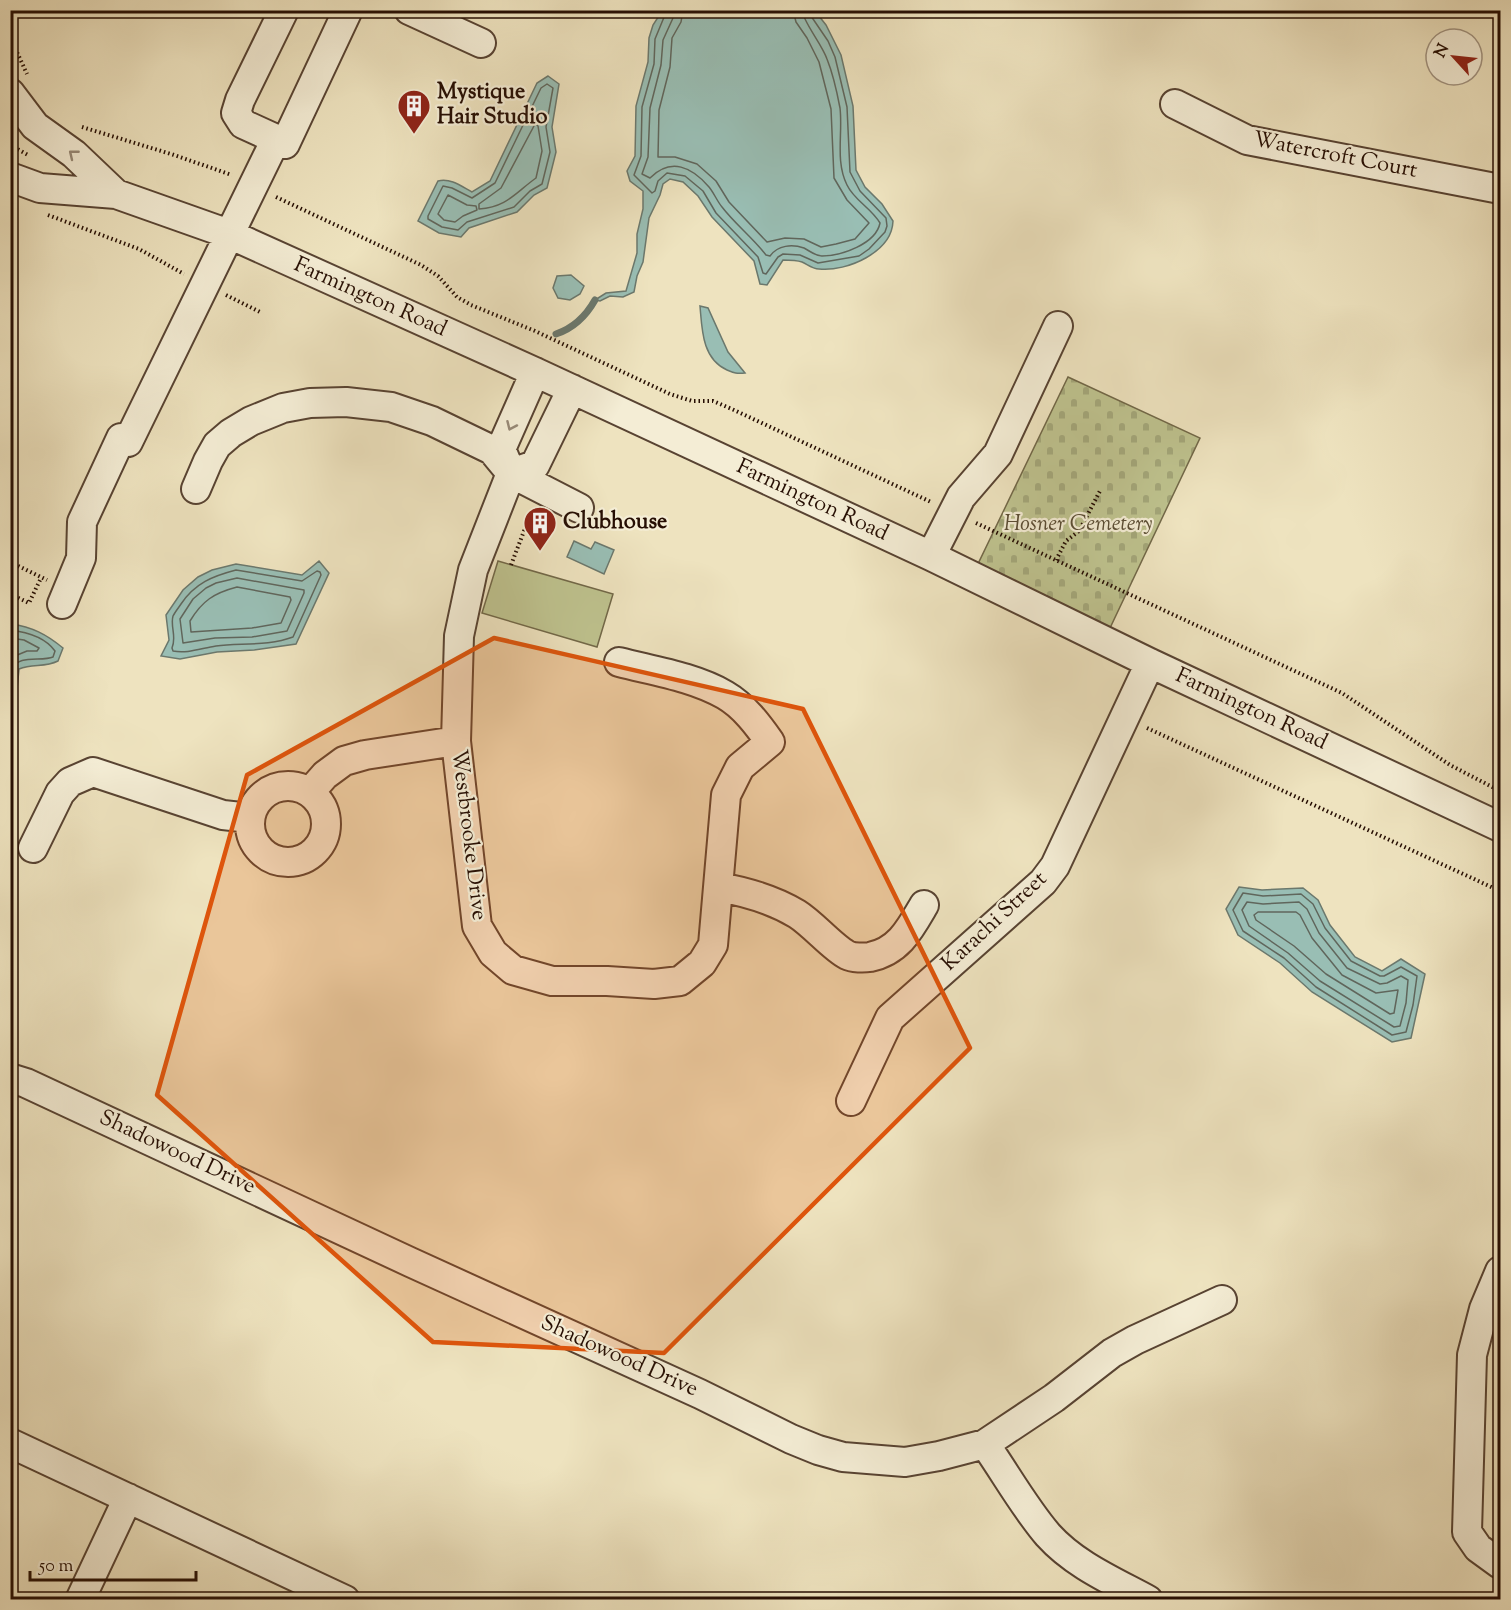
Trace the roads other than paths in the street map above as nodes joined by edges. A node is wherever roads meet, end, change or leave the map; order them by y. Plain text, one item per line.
1 (284, 10) edge
2 (348, 10) edge
3 (409, 10) edge
4 (481, 43) dead end
5 (10, 93) edge
6 (1175, 104) dead end
7 (276, 139) junction
8 (10, 177) edge
9 (1500, 189) edge
10 (116, 194) junction
11 (228, 234) junction
12 (1058, 326) dead end
13 (535, 372) junction
14 (572, 389) junction
15 (511, 473) junction
16 (196, 489) dead end
17 (579, 508) dead end
18 (931, 556) junction
19 (62, 604) dead end
20 (620, 662) dead end
21 (1150, 663) junction
22 (456, 741) junction
23 (310, 792) junction
24 (250, 818) junction
25 (1500, 827) edge
26 (33, 848) dead end
27 (719, 887) junction
28 (924, 905) dead end
29 (10, 1078) edge
30 (851, 1101) dead end
31 (1500, 1271) edge
32 (1222, 1300) dead end
33 (10, 1443) edge
34 (985, 1444) junction
35 (128, 1498) junction
36 (1500, 1564) edge
37 (80, 1599) edge
38 (345, 1599) edge
39 (1148, 1599) edge

1 - 7 street
2 - 7 street
3 - 4 street
10 -> 5 street, Farmington Road
6 - 9 street, Watercroft Court
7 - 11 street
8 - 10 street, Farmington Road
10 - 11 street, Farmington Road
11 - 13 street, Farmington Road
11 - 19 street
12 - 18 street
13 - 14 street, Farmington Road
13 -> 15 street
14 - 15 street
14 - 18 street, Farmington Road
15 - 16 street
15 - 17 street
15 - 22 street, Westbrooke Drive
18 - 21 street, Farmington Road
20 - 27 street, Westbrooke Drive
21 - 25 street, Farmington Road
21 - 30 street, Karachi Street
22 - 23 street
22 - 27 street, Westbrooke Drive
23 - 24 street
23 - 24 street
24 - 26 street
27 - 28 street
29 - 34 street, Shadowood Drive
31 - 36 street
32 - 34 street, Shadowood Drive
33 - 35 street
34 - 39 street
35 - 37 street
35 - 38 street

